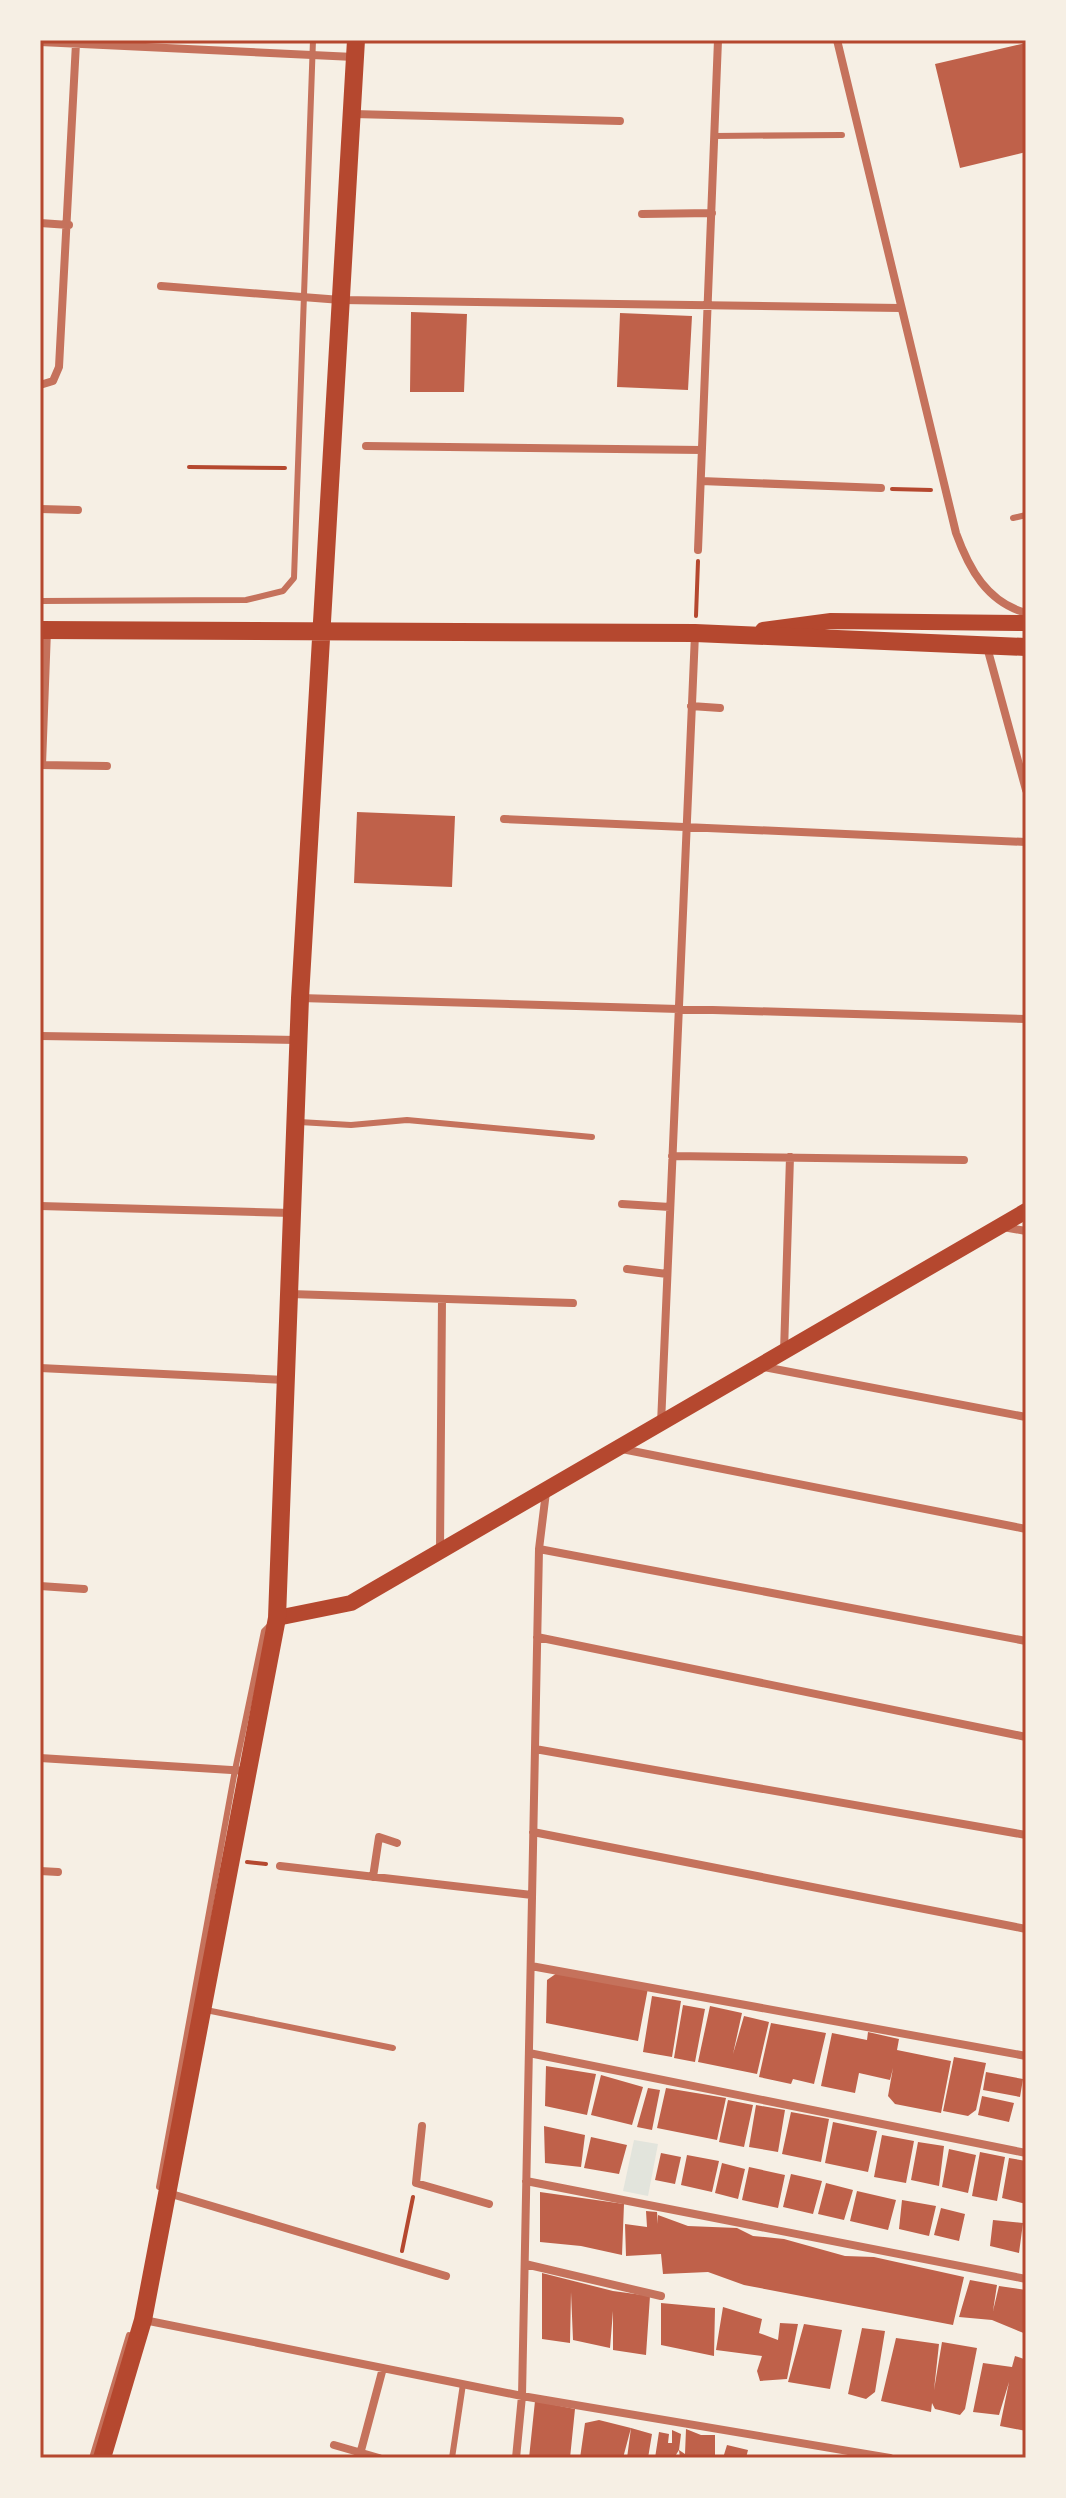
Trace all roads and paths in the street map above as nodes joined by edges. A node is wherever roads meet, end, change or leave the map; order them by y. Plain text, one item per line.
1 (313, 40) edge
2 (718, 40) edge
3 (837, 40) edge
4 (40, 42) edge
5 (76, 43) junction
6 (355, 49) edge
7 (311, 55) junction
8 (350, 114) junction
9 (620, 121) dead end
10 (842, 135) dead end
11 (714, 136) junction
12 (712, 213) junction
13 (642, 214) dead end
14 (40, 223) edge
15 (69, 225) junction
16 (161, 286) dead end
17 (305, 298) junction
18 (341, 300) junction
19 (708, 305) junction
20 (900, 308) junction
21 (40, 385) edge
22 (366, 446) dead end
23 (702, 450) junction
24 (189, 467) dead end
25 (299, 468) junction
26 (701, 481) junction
27 (881, 488) joint
28 (945, 490) junction
29 (40, 509) edge
30 (78, 510) dead end
31 (1026, 515) edge
32 (1013, 518) dead end
33 (698, 550) joint
34 (40, 601) edge
35 (1026, 613) edge
36 (1026, 623) edge
37 (44, 630) edge
38 (323, 631) junction
39 (695, 633) junction
40 (726, 635) junction
41 (987, 647) junction
42 (1026, 647) edge
43 (691, 706) junction
44 (720, 708) dead end
45 (41, 765) edge
46 (107, 766) dead end
47 (1026, 790) edge
48 (504, 819) dead end
49 (686, 827) junction
50 (1026, 842) edge
51 (300, 998) junction
52 (678, 1009) junction
53 (1026, 1019) edge
54 (40, 1036) edge
55 (298, 1040) junction
56 (295, 1122) junction
57 (592, 1137) dead end
58 (672, 1156) junction
59 (790, 1157) junction
60 (964, 1160) dead end
61 (622, 1204) dead end
62 (40, 1206) edge
63 (670, 1207) junction
64 (1026, 1211) edge
65 (292, 1213) junction
66 (1001, 1226) junction
67 (1026, 1231) edge
68 (627, 1269) dead end
69 (667, 1274) junction
70 (289, 1294) junction
71 (442, 1299) junction
72 (573, 1303) dead end
73 (784, 1353) junction
74 (762, 1367) junction
75 (40, 1368) edge
76 (286, 1380) junction
77 (1026, 1417) edge
78 (661, 1426) junction
79 (621, 1449) junction
80 (546, 1492) junction
81 (1026, 1529) edge
82 (539, 1549) junction
83 (440, 1554) junction
84 (40, 1586) edge
85 (84, 1589) dead end
86 (277, 1618) junction
87 (537, 1637) junction
88 (1026, 1641) edge
89 (1026, 1737) edge
90 (535, 1749) junction
91 (40, 1758) edge
92 (241, 1770) junction
93 (533, 1832) junction
94 (1026, 1835) edge
95 (397, 1843) dead end
96 (231, 1860) junction
97 (280, 1866) joint
98 (40, 1871) edge
99 (58, 1872) dead end
100 (373, 1877) junction
101 (532, 1895) junction
102 (1026, 1929) edge
103 (531, 1966) junction
104 (203, 2009) junction
105 (393, 2048) dead end
106 (529, 2053) junction
107 (1026, 2056) edge
108 (422, 2126) dead end
109 (1026, 2153) edge
110 (526, 2181) junction
111 (416, 2183) junction
112 (167, 2193) junction
113 (489, 2204) dead end
114 (400, 2262) junction
115 (525, 2264) junction
116 (446, 2276) dead end
117 (1026, 2279) edge
118 (661, 2296) dead end
119 (143, 2320) junction
120 (383, 2368) junction
121 (463, 2384) junction
122 (522, 2396) junction
123 (334, 2445) dead end
124 (360, 2454) edge
125 (92, 2458) edge
126 (102, 2458) edge
127 (379, 2458) edge
128 (452, 2458) edge
129 (516, 2458) edge
130 (890, 2458) edge

1 - 7 lane
2 - 11 street
3 - 20 street
4 - 5 street
5 - 7 street
5 - 15 street
6 - 7 street
6 - 8 main road
7 - 17 lane
8 - 9 street
8 - 18 main road
10 - 11 lane
11 - 12 street
12 - 13 street
12 - 19 street
14 - 15 street
15 - 21 street
16 - 17 street
17 - 18 street
17 - 25 lane
18 - 19 street
18 - 38 main road
19 - 20 street
19 - 23 street
20 - 28 street
22 - 23 street
23 - 26 street
24 - 25 path
25 - 34 lane
26 - 27 street
26 - 33 street
27 - 28 path
28 - 35 street
29 - 30 street
31 - 32 lane
33 - 39 path
36 - 40 main road
37 - 38 main road
37 - 45 street
38 - 39 main road
38 - 51 main road
39 - 40 main road
39 - 43 street
40 - 41 main road
41 - 42 main road
41 - 47 street
43 - 44 street
43 - 49 street
45 - 46 street
48 - 49 street
49 - 50 street
49 - 52 street
51 - 52 street
51 - 55 main road
52 - 53 street
52 - 58 street
54 - 55 street
55 - 56 main road
56 - 57 lane
56 - 65 main road
58 - 59 street
58 - 63 street
59 - 60 street
59 - 73 street
61 - 63 street
62 - 65 street
63 - 69 street
64 - 66 main road
65 - 70 main road
66 - 67 street
66 - 73 main road
68 - 69 street
69 - 78 street
70 - 71 street
70 - 76 main road
71 - 72 street
71 - 83 street
73 - 74 main road
74 - 77 street
74 - 78 main road
75 - 76 street
76 - 86 main road
78 - 79 main road
79 - 80 main road
79 - 81 street
80 - 82 street
80 - 83 main road
82 - 87 street
82 - 88 street
83 - 86 main road
84 - 85 street
86 - 92 main road
87 - 89 street
87 - 90 street
90 - 93 street
90 - 94 street
91 - 92 street
92 - 96 main road
92 - 125 lane
93 - 101 street
93 - 102 street
95 - 100 street
96 - 97 path
96 - 104 main road
97 - 100 street
98 - 99 street
100 - 101 street
101 - 103 street
103 - 106 street
103 - 107 street
104 - 105 lane
104 - 112 main road
106 - 109 street
106 - 110 street
108 - 111 street
110 - 115 street
110 - 117 street
111 - 113 street
111 - 114 path
112 - 114 street
112 - 119 main road
114 - 116 street
115 - 118 street
115 - 122 street
119 - 120 street
119 - 126 main road
120 - 121 street
120 - 124 street
121 - 122 street
121 - 128 lane
122 - 129 street
122 - 130 street
123 - 124 street
124 - 127 street

